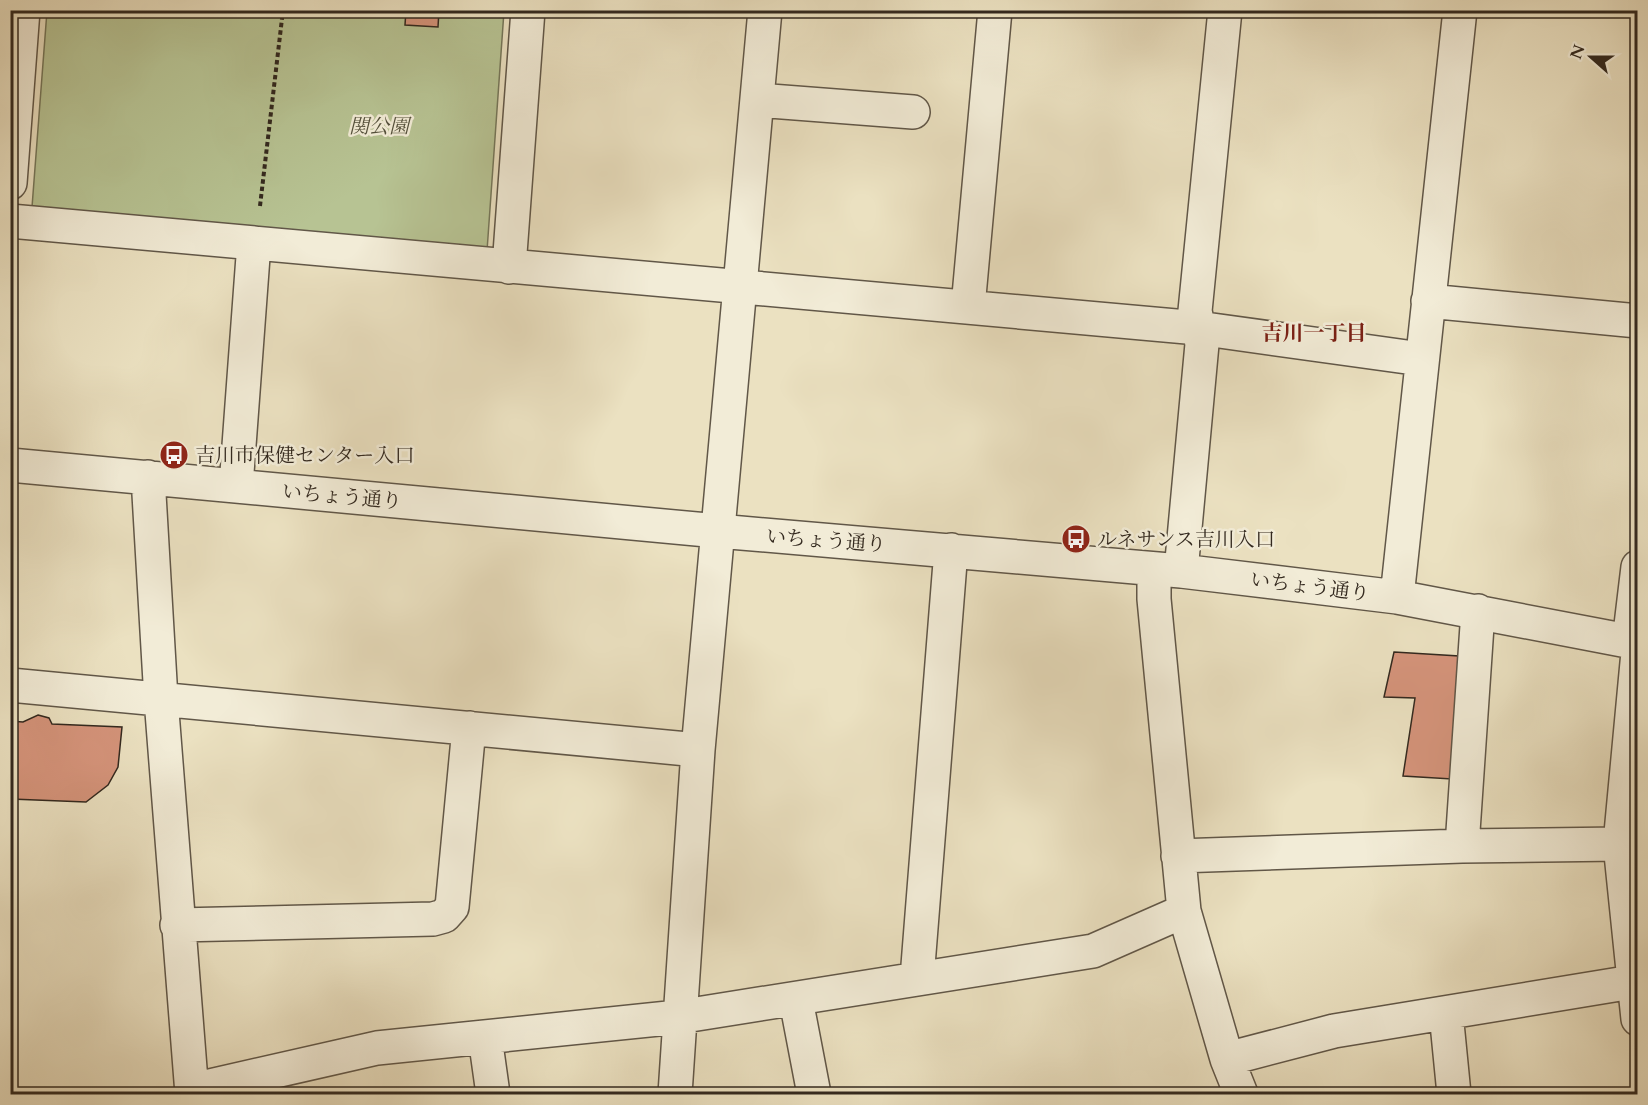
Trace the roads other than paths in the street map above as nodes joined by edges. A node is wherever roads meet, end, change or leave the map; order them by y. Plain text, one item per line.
1 (23, 10) edge
2 (528, 10) edge
3 (765, 10) edge
4 (994, 10) edge
5 (1225, 10) edge
6 (1460, 10) edge
7 (757, 100) junction
8 (913, 112) dead end
9 (10, 183) edge
10 (10, 221) edge
11 (254, 243) junction
12 (509, 267) junction
13 (741, 286) junction
14 (1428, 301) junction
15 (968, 307) junction
16 (1638, 321) edge
17 (1198, 328) junction
18 (1420, 359) junction
19 (10, 465) edge
20 (148, 477) junction
21 (236, 486) junction
22 (718, 531) junction
23 (951, 549) junction
24 (1638, 567) edge
25 (1168, 570) junction
26 (1397, 597) junction
27 (1478, 611) junction
28 (1635, 646) edge
29 (10, 685) edge
30 (161, 699) junction
31 (469, 728) junction
32 (698, 750) junction
33 (1620, 844) junction
34 (1462, 846) junction
35 (1178, 856) junction
36 (1184, 911) junction
37 (177, 925) junction
38 (918, 978) junction
39 (1632, 982) junction
40 (796, 1000) junction
41 (1446, 1013) junction
42 (678, 1017) junction
43 (1638, 1019) edge
44 (485, 1037) junction
45 (1227, 1059) junction
46 (192, 1092) edge
47 (493, 1095) edge
48 (675, 1095) edge
49 (814, 1095) edge
50 (1241, 1095) edge
51 (1454, 1095) edge

1 - 9 street
2 - 12 street
3 - 7 street
4 - 15 street
5 - 17 street
6 - 14 street
7 - 8 street
7 - 13 street
10 - 11 street
11 - 12 street
11 - 21 street
12 - 13 street
13 - 15 street
13 - 22 street
14 - 16 street
14 - 18 street
15 - 17 street
17 - 18 street
17 - 25 street
18 - 26 street
19 - 20 street, いちょう通り
20 - 21 street, いちょう通り
20 - 30 street
21 - 22 street, いちょう通り
22 - 23 street, いちょう通り
22 - 32 street
23 - 25 street, いちょう通り
23 - 38 street
24 - 28 street
25 - 26 street, いちょう通り
25 - 35 street
26 - 27 street, いちょう通り
27 - 28 street, いちょう通り
27 - 34 street
28 - 33 street
29 - 30 street
30 - 31 street
30 - 37 street
31 - 32 street
31 - 37 street
32 - 42 street
33 - 34 street
33 - 39 street
34 - 35 street
35 - 36 street
36 - 38 street
36 - 45 street
37 - 46 street
38 - 40 street
39 - 41 street
39 - 43 street
40 - 42 street
40 - 49 street
41 - 45 street
41 - 51 street
42 - 44 street
42 - 48 street
44 - 46 street
44 - 47 street
45 - 50 street

